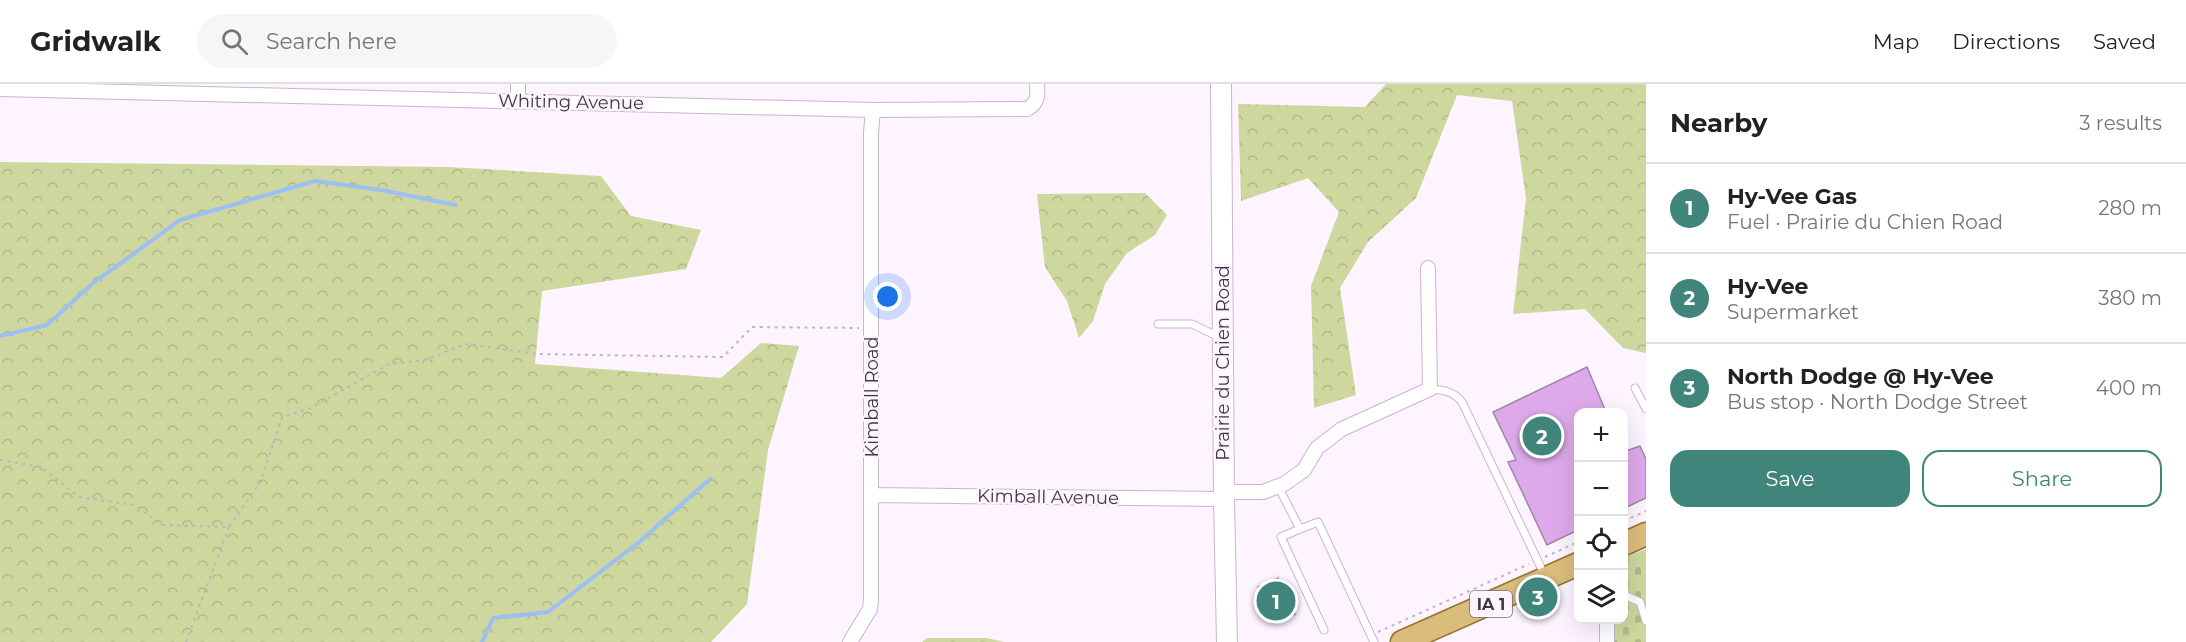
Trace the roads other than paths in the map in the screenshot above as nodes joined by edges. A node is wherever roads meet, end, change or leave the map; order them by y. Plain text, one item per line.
1 (518, 84) edge
2 (1037, 84) edge
3 (1221, 84) edge
4 (0, 89) edge
5 (382, 91) edge
6 (518, 100) junction
7 (873, 110) junction
8 (1428, 268) dead end
9 (1158, 324) dead end
10 (1223, 339) junction
11 (1635, 388) dead end
12 (1430, 389) junction
13 (1646, 409) edge
14 (1278, 486) junction
15 (872, 495) junction
16 (1224, 496) junction
17 (1300, 529) junction
18 (1646, 534) edge
19 (1628, 542) edge
20 (1574, 565) edge
21 (1542, 570) junction
22 (1628, 597) edge
23 (1646, 621) edge
24 (1607, 624) edge
25 (1324, 630) dead end
26 (1373, 639) edge
27 (1415, 639) edge
28 (850, 642) edge
29 (1227, 642) edge
30 (1607, 642) edge

1 - 6 street
2 - 7 street, Whiting Avenue
3 - 10 street, Prairie du Chien Road
4 - 5 street, Whiting Avenue
5 - 6 street, Whiting Avenue
6 - 7 street, Whiting Avenue
7 - 15 street, Kimball Road
8 - 12 street
9 - 10 lane
10 - 16 street, Prairie du Chien Road
11 - 13 lane
12 - 14 street, Kimball Avenue
12 - 21 lane
14 - 16 street, Kimball Avenue
14 - 17 lane
15 - 16 street, Kimball Avenue
15 - 28 street, Kimball Road
16 - 29 street, Prairie du Chien Road
17 - 25 lane
17 - 26 lane
18 - 19 main road
20 - 21 main road, IA 1
21 - 27 main road, IA 1
22 - 23 lane
24 - 30 street

